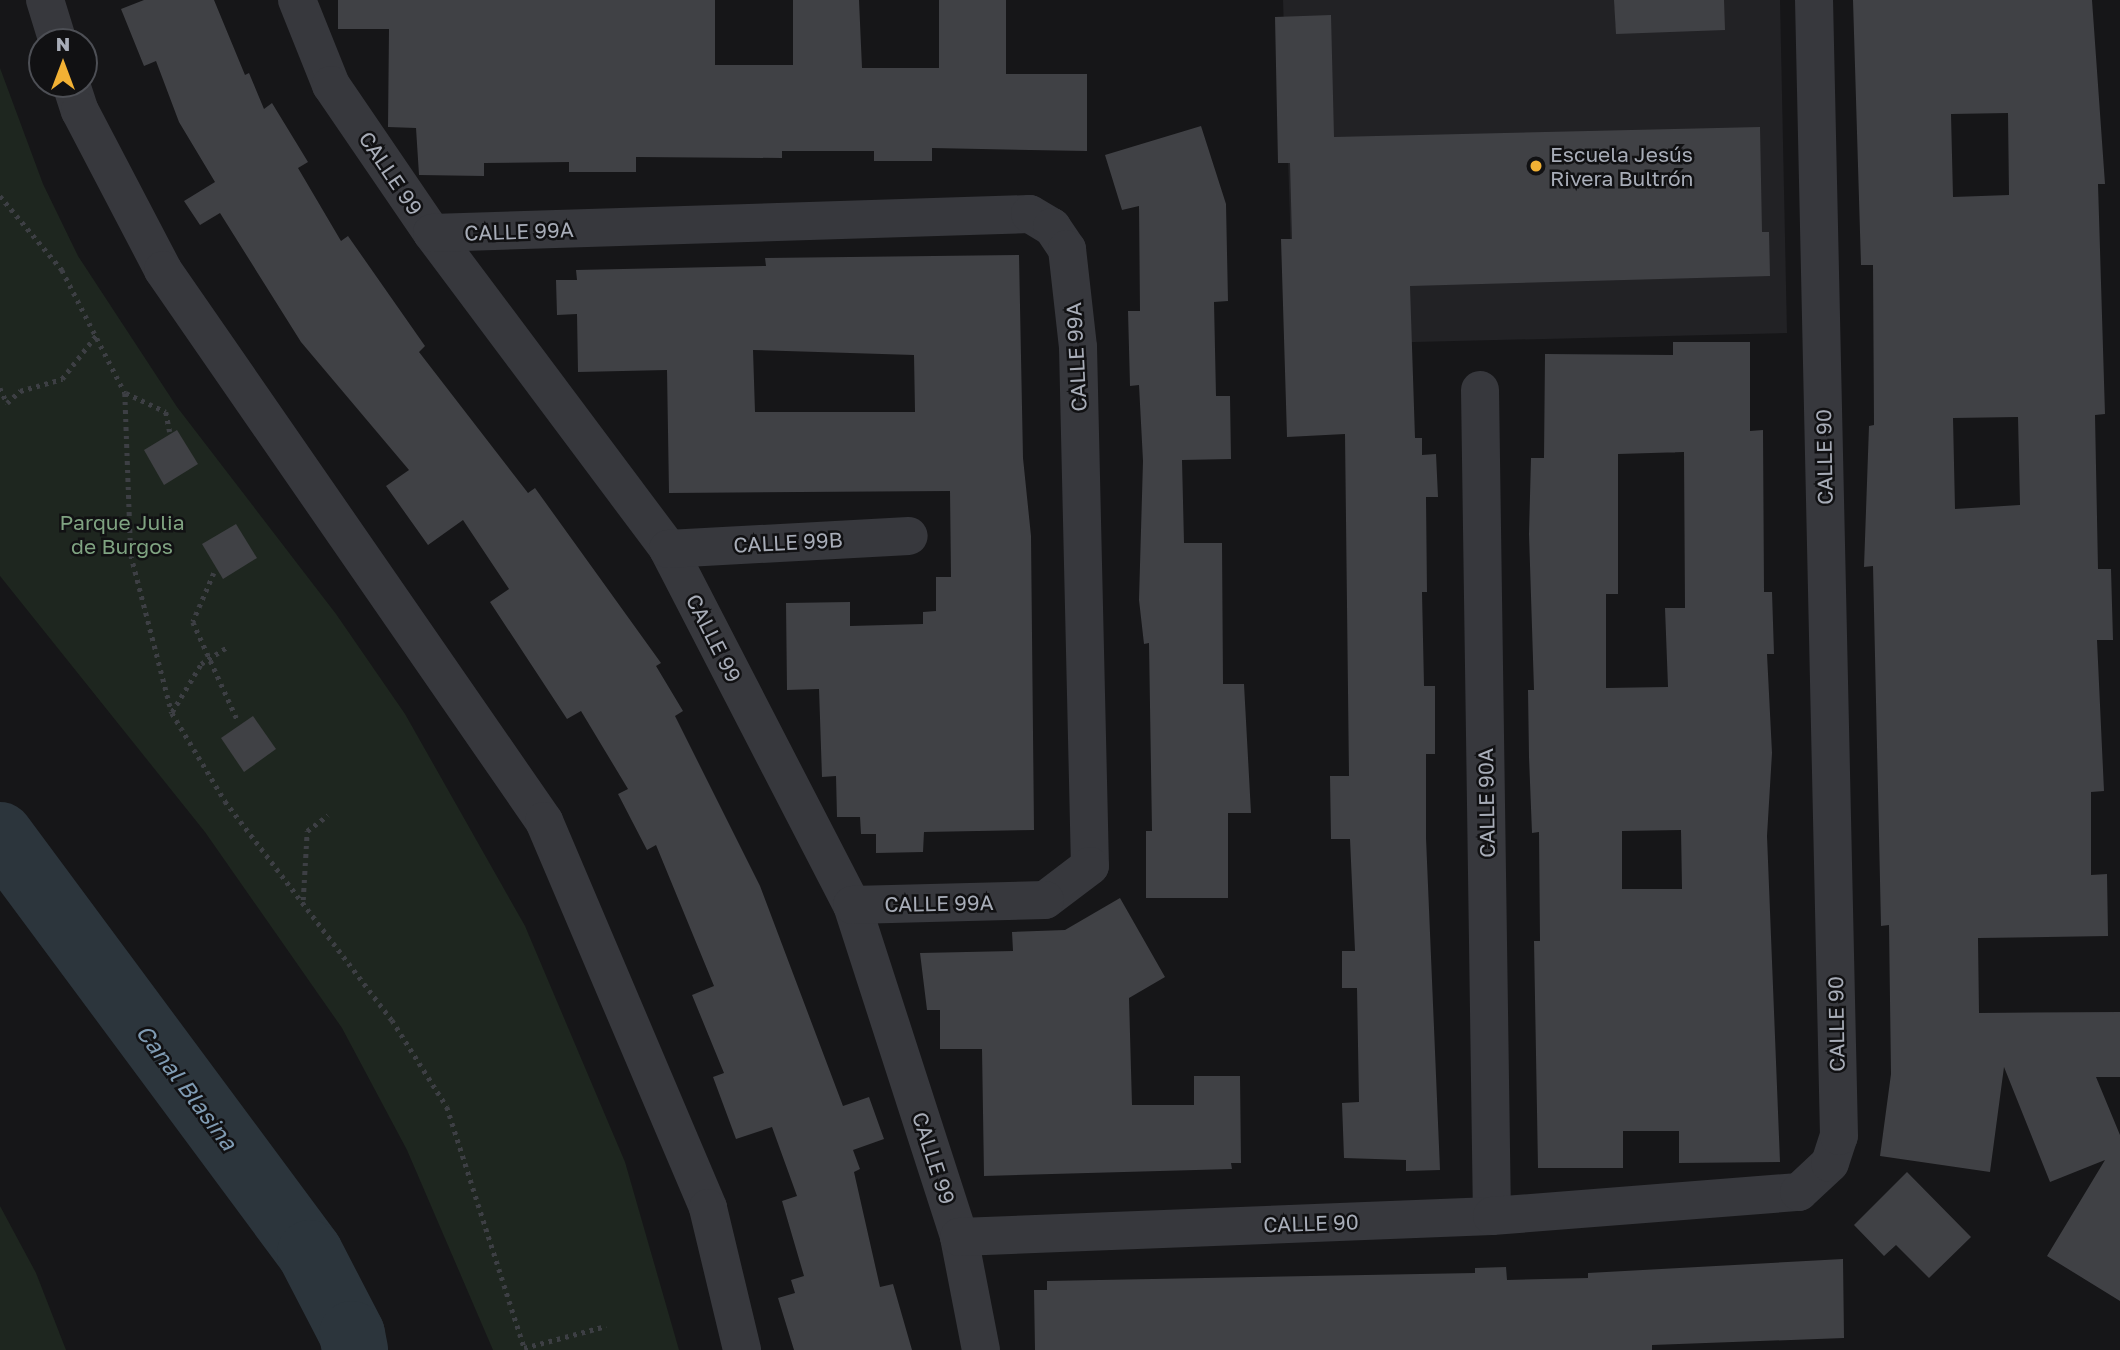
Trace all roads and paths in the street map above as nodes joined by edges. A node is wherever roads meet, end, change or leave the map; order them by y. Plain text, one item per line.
1 (45, 0) edge
2 (297, 0) edge
3 (1814, 0) edge
4 (54, 28) edge
5 (76, 98) edge
6 (0, 196) edge
7 (432, 233) junction
8 (97, 334) junction
9 (0, 388) edge
10 (1480, 390) dead end
11 (125, 393) junction
12 (170, 432) dead end
13 (909, 536) dead end
14 (668, 549) junction
15 (214, 573) dead end
16 (229, 646) dead end
17 (210, 658) junction
18 (172, 712) junction
19 (237, 719) dead end
20 (328, 815) dead end
21 (302, 901) junction
22 (852, 905) junction
23 (1492, 1216) junction
24 (959, 1237) junction
25 (606, 1326) dead end
26 (524, 1349) edge
27 (742, 1350) edge
28 (981, 1350) edge

1 - 4 street
2 - 7 street, CALLE 99
3 - 23 street, CALLE 90
5 - 27 street
6 - 8 path
7 - 14 street, CALLE 99
7 - 22 street, CALLE 99A
8 - 9 path
8 - 11 path
10 - 23 street, CALLE 90A
11 - 12 path
11 - 18 path
13 - 14 street, CALLE 99B
14 - 22 street, CALLE 99
15 - 17 path
16 - 17 path
17 - 18 path
17 - 19 path
18 - 21 path
20 - 21 path
21 - 26 path
22 - 24 street, CALLE 99
23 - 24 street, CALLE 90
24 - 28 street, CALLE 99
25 - 26 path

